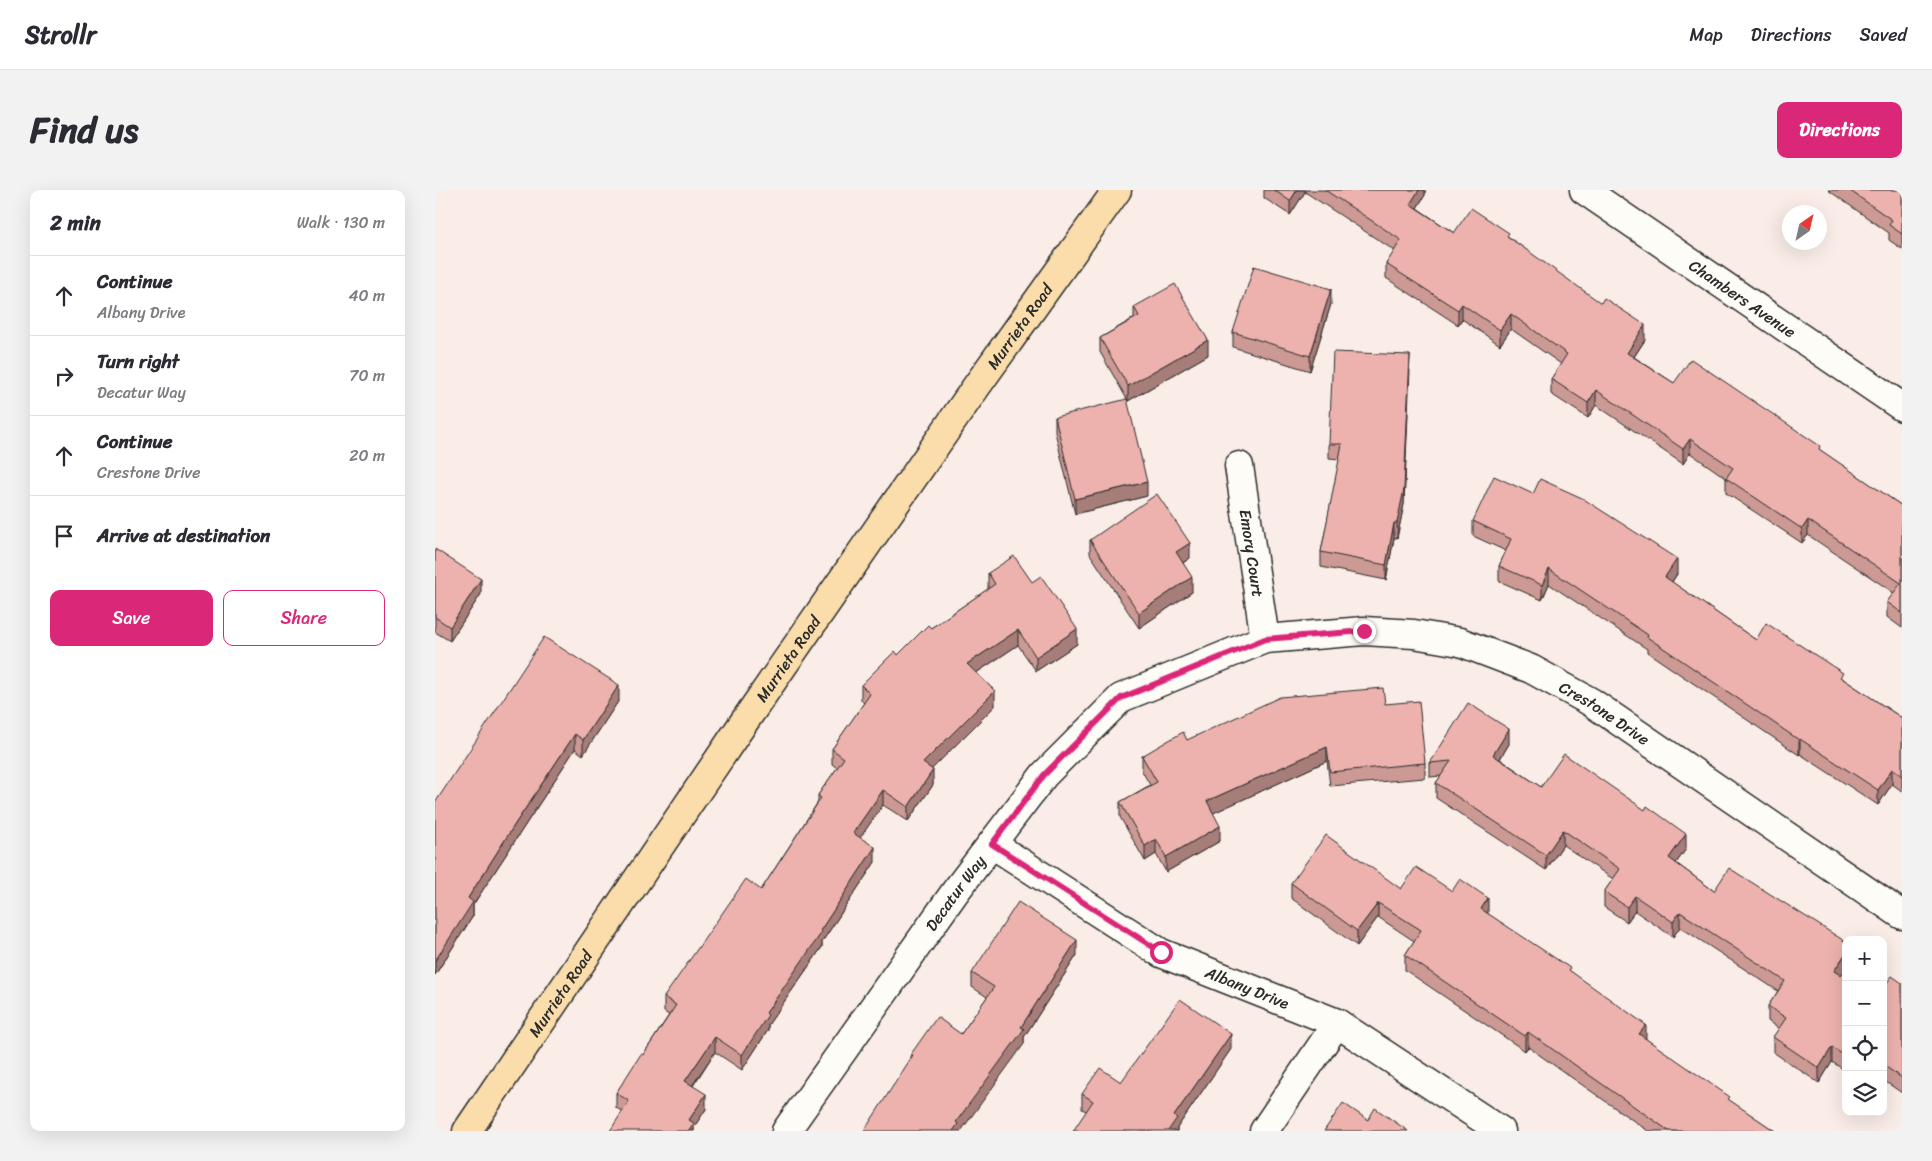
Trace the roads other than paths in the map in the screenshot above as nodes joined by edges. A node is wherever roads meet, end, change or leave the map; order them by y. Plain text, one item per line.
1 (1117, 190) edge
2 (1584, 190) edge
3 (1902, 407) edge
4 (1239, 466) dead end
5 (1265, 639) junction
6 (992, 844) junction
7 (1902, 914) edge
8 (1337, 1023) junction
9 (467, 1131) edge
10 (786, 1131) edge
11 (1264, 1131) edge
12 (1501, 1131) edge

1 - 9 main road, Murrieta Road
2 - 3 street, Chambers Avenue
4 - 5 street, Emory Court
5 - 6 street, Decatur Way
5 - 7 street, Crestone Drive
6 - 8 street, Albany Drive
6 - 10 street, Decatur Way
8 - 11 street
8 - 12 street, Albany Drive

